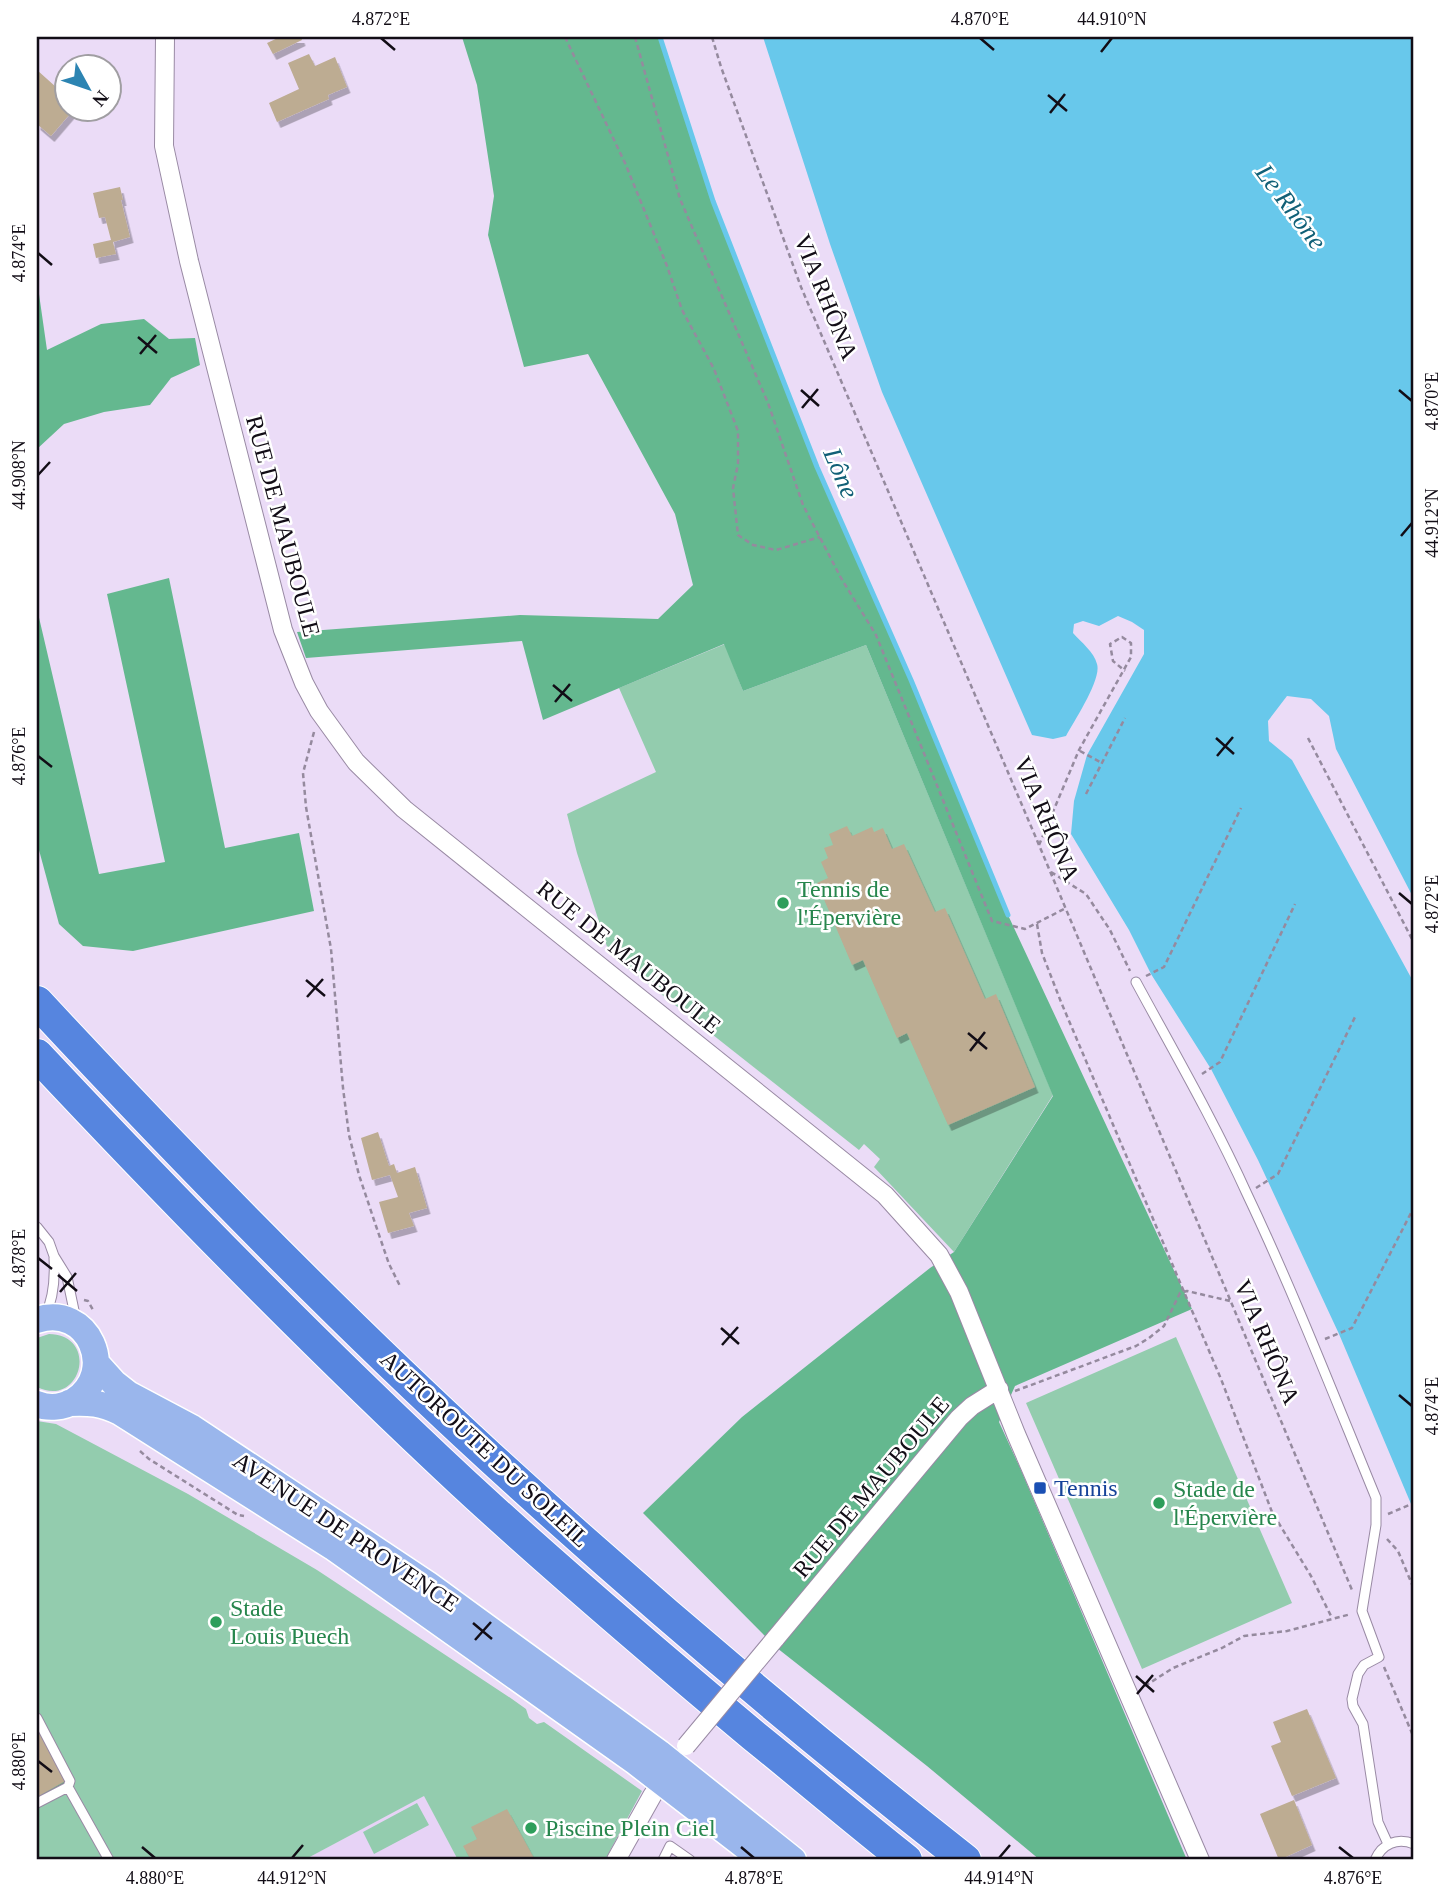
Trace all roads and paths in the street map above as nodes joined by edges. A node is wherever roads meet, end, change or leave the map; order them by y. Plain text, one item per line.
1 (165, 37) edge
2 (565, 37) edge
3 (635, 37) edge
4 (712, 37) edge
5 (820, 537) junction
6 (1125, 671) junction
7 (320, 711) junction
8 (1125, 719) dead end
9 (1308, 738) dead end
10 (1079, 750) junction
11 (1102, 763) junction
12 (1086, 794) dead end
13 (1241, 808) dead end
14 (1039, 845) junction
15 (1051, 872) junction
16 (1295, 904) dead end
17 (1066, 908) junction
18 (1037, 923) junction
19 (1414, 943) edge
20 (1136, 982) junction
21 (37, 1002) edge
22 (1356, 1015) dead end
23 (37, 1055) edge
24 (1189, 1081) junction
25 (1247, 1193) junction
26 (1414, 1207) edge
27 (37, 1227) edge
28 (54, 1256) junction
29 (400, 1286) dead end
30 (1184, 1292) junction
31 (1230, 1301) junction
32 (41, 1319) edge
33 (77, 1325) junction
34 (1313, 1345) junction
35 (96, 1363) junction
36 (1007, 1391) junction
37 (37, 1404) edge
38 (69, 1404) junction
39 (1414, 1503) edge
40 (1376, 1522) junction
41 (1414, 1589) edge
42 (1362, 1611) junction
43 (1332, 1618) junction
44 (1379, 1657) junction
45 (1137, 1691) dead end
46 (37, 1718) edge
47 (1414, 1738) edge
48 (673, 1763) junction
49 (68, 1787) junction
50 (37, 1803) edge
51 (1388, 1844) junction
52 (1414, 1844) edge
53 (109, 1860) edge
54 (617, 1860) edge
55 (663, 1860) edge
56 (690, 1860) edge
57 (762, 1860) edge
58 (793, 1860) edge
59 (906, 1860) edge
60 (965, 1860) edge
61 (1200, 1860) edge
62 (1375, 1860) edge

1 - 7 street, RUE DE MAUBOULE
2 - 5 path
3 - 5 path
4 - 14 path, VIA RHÔNA
5 - 18 path
6 - 6 path
6 - 10 path
7 - 29 path
7 - 36 street, RUE DE MAUBOULE
8 - 11 path
9 - 19 path
10 - 11 path
10 - 14 path
11 - 12 path
13 - 20 path
14 - 15 path, VIA RHÔNA
15 - 17 path, VIA RHÔNA
15 - 20 path
16 - 24 path
17 - 18 path
17 - 31 path, VIA RHÔNA
18 - 30 path
20 - 24 lane
21 - 60 highway, AUTOROUTE DU SOLEIL
22 - 25 path
23 - 59 highway, AUTOROUTE DU SOLEIL
24 - 25 lane
25 - 34 lane
26 - 34 path
27 - 28 lane
28 - 32 lane
28 - 33 lane
30 - 31 path
30 - 36 path
30 - 43 path
31 - 42 path, VIA RHÔNA
32 - 33 main road
33 - 35 main road
34 - 40 lane
35 - 38 main road
35 - 48 main road, AVENUE DE PROVENCE
36 - 48 street, RUE DE MAUBOULE, bridge
36 - 61 street
37 - 38 main road, AVENUE DE PROVENCE
38 - 48 main road, AVENUE DE PROVENCE
39 - 40 path
40 - 41 path
40 - 42 lane
42 - 43 path
42 - 44 lane
43 - 45 path
44 - 47 path
44 - 51 lane
46 - 49 lane
48 - 54 street, RUE DE MAUBOULE
48 - 57 main road, AVENUE DE PROVENCE
48 - 58 main road, AVENUE DE PROVENCE
49 - 50 lane
49 - 53 lane
51 - 52 lane
51 - 62 lane
55 - 56 lane

